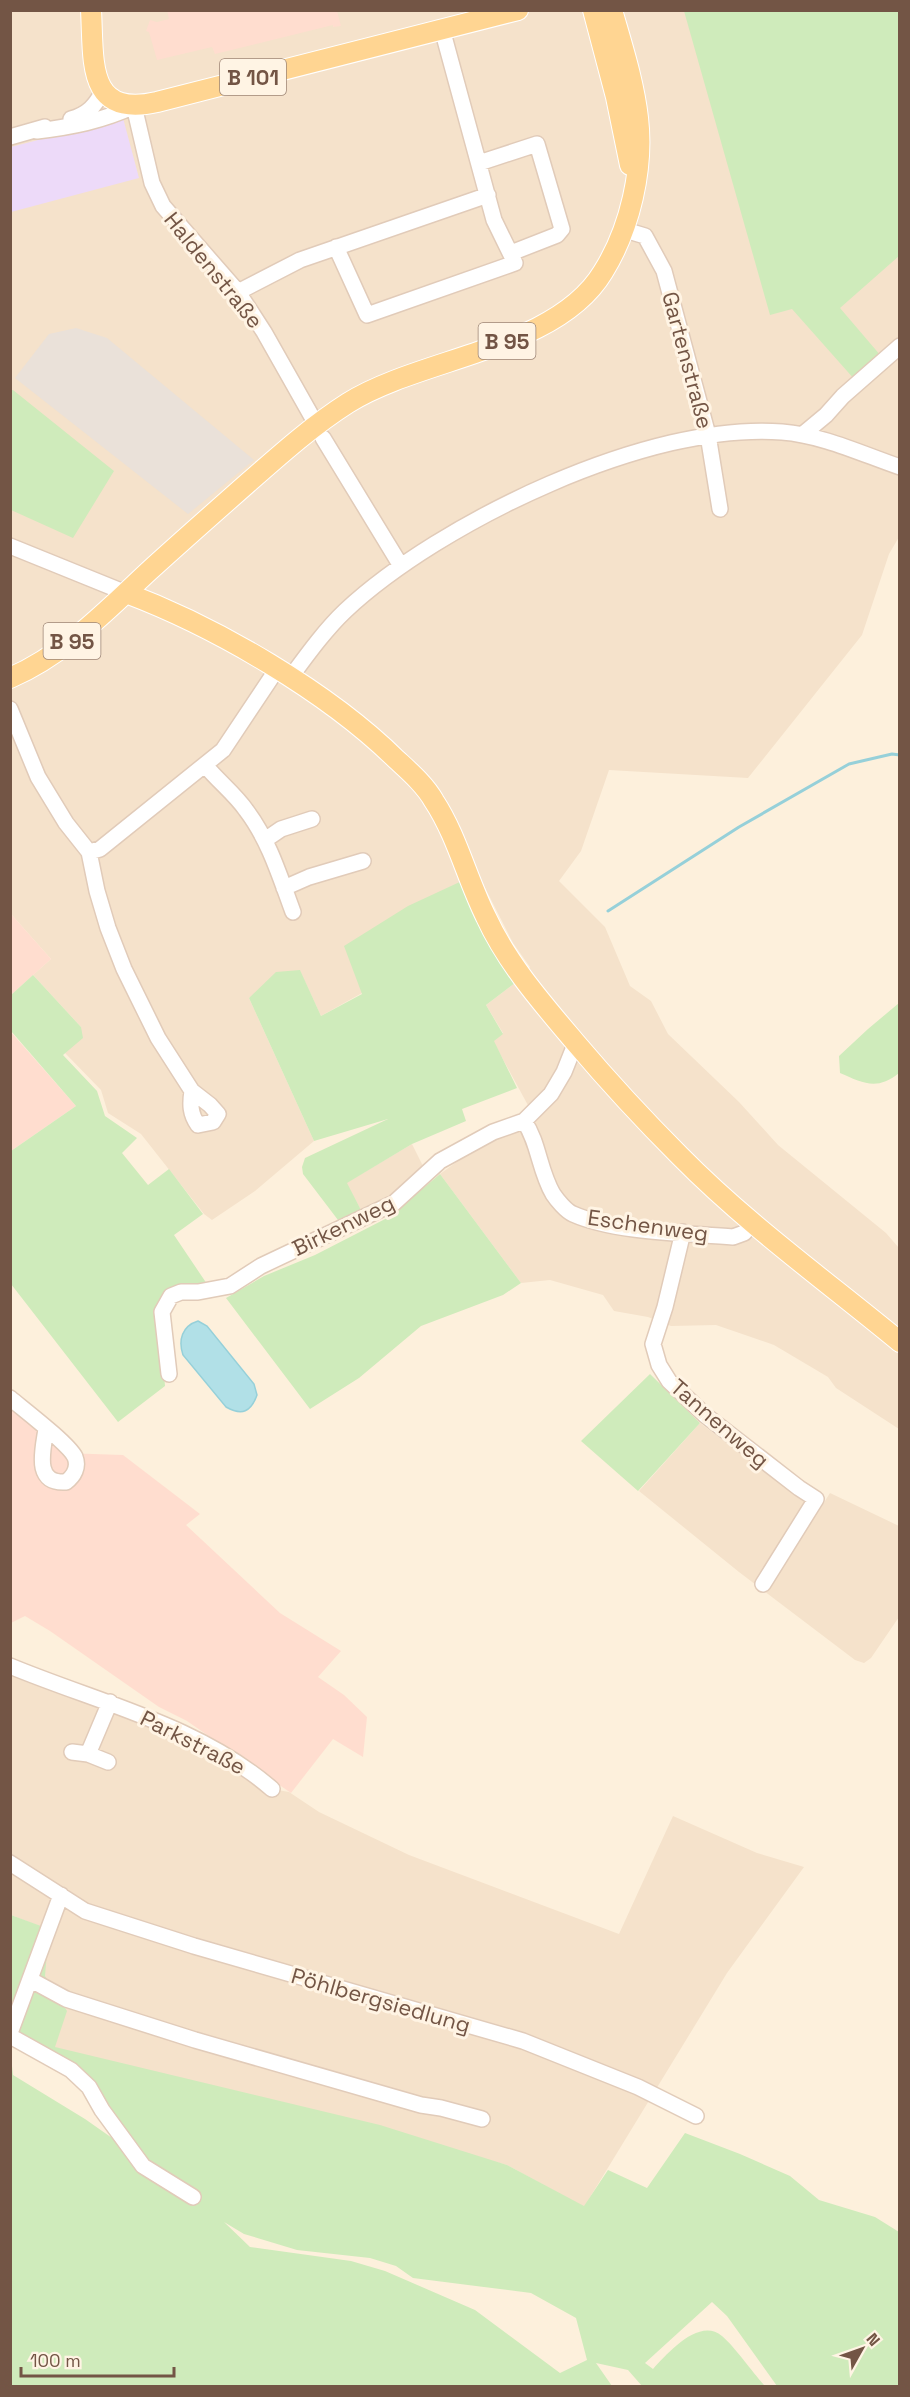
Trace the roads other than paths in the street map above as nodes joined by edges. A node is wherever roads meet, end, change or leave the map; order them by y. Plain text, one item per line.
1 (91, 10) edge
2 (518, 10) edge
3 (593, 10) edge
4 (612, 10) edge
5 (442, 29) junction
6 (103, 91) junction
7 (134, 106) junction
8 (37, 130) junction
9 (10, 137) edge
10 (479, 162) junction
11 (633, 188) junction
12 (488, 195) junction
13 (625, 230) junction
14 (336, 247) junction
15 (511, 253) junction
16 (238, 292) junction
17 (900, 346) edge
18 (826, 416) junction
19 (320, 431) junction
20 (708, 435) junction
21 (802, 435) junction
22 (824, 441) junction
23 (900, 467) edge
24 (720, 509) dead end
25 (10, 546) edge
26 (401, 566) junction
27 (126, 593) junction
28 (284, 674) junction
29 (10, 678) edge
30 (10, 710) edge
31 (205, 765) junction
32 (312, 819) dead end
33 (265, 840) junction
34 (89, 852) junction
35 (363, 861) dead end
36 (284, 888) junction
37 (293, 912) dead end
38 (576, 1042) junction
39 (192, 1091) dead end
40 (524, 1121) junction
41 (753, 1222) junction
42 (683, 1232) junction
43 (900, 1342) edge
44 (170, 1374) dead end
45 (10, 1398) edge
46 (46, 1429) dead end
47 (764, 1584) dead end
48 (10, 1666) edge
49 (110, 1702) junction
50 (72, 1752) dead end
51 (88, 1754) junction
52 (108, 1762) dead end
53 (272, 1789) dead end
54 (10, 1863) edge
55 (61, 1895) junction
56 (31, 1980) junction
57 (10, 2035) edge
58 (696, 2116) dead end
59 (482, 2119) dead end
60 (193, 2197) dead end

1 - 6 main road
2 - 5 main road, B 101
3 - 11 main road, B 95
4 - 11 main road, B 95
5 - 7 main road, B 101
5 - 10 street
6 - 7 main road
6 - 8 street
7 - 8 street
7 - 16 street, Haldenstraße
8 - 9 street
10 - 12 street
10 - 15 street
11 - 13 main road, B 95
12 - 14 street
12 - 15 street
13 - 19 main road, B 95
13 - 20 street, Gartenstraße
14 - 15 street
14 - 16 street
16 - 19 street, Haldenstraße
17 - 18 street
18 - 21 street
18 - 22 street
19 - 26 street, Haldenstraße
19 - 27 main road, B 95
20 - 21 street
20 - 24 street, Gartenstraße
20 - 26 street
21 - 22 street
22 - 23 street
25 - 27 street
26 - 28 street
27 - 28 main road
27 - 29 main road, B 95
28 - 31 street
28 - 38 main road
30 - 34 street
31 - 33 street
31 - 34 street
32 - 33 street
33 - 36 street
34 - 39 street
35 - 36 street
36 - 37 street
38 - 40 street, Birkenweg
38 - 41 main road
40 - 42 street, Eschenweg
40 - 44 street, Birkenweg
41 - 42 street, Eschenweg
41 - 43 main road
42 - 47 street, Tannenweg
45 - 46 street
48 - 49 street, Parkstraße
49 - 51 street
49 - 53 street, Parkstraße
50 - 51 street
51 - 52 street
54 - 55 street, Pöhlbergsiedlung
55 - 56 street
55 - 58 street, Pöhlbergsiedlung
56 - 57 street
56 - 59 street
57 - 60 street

